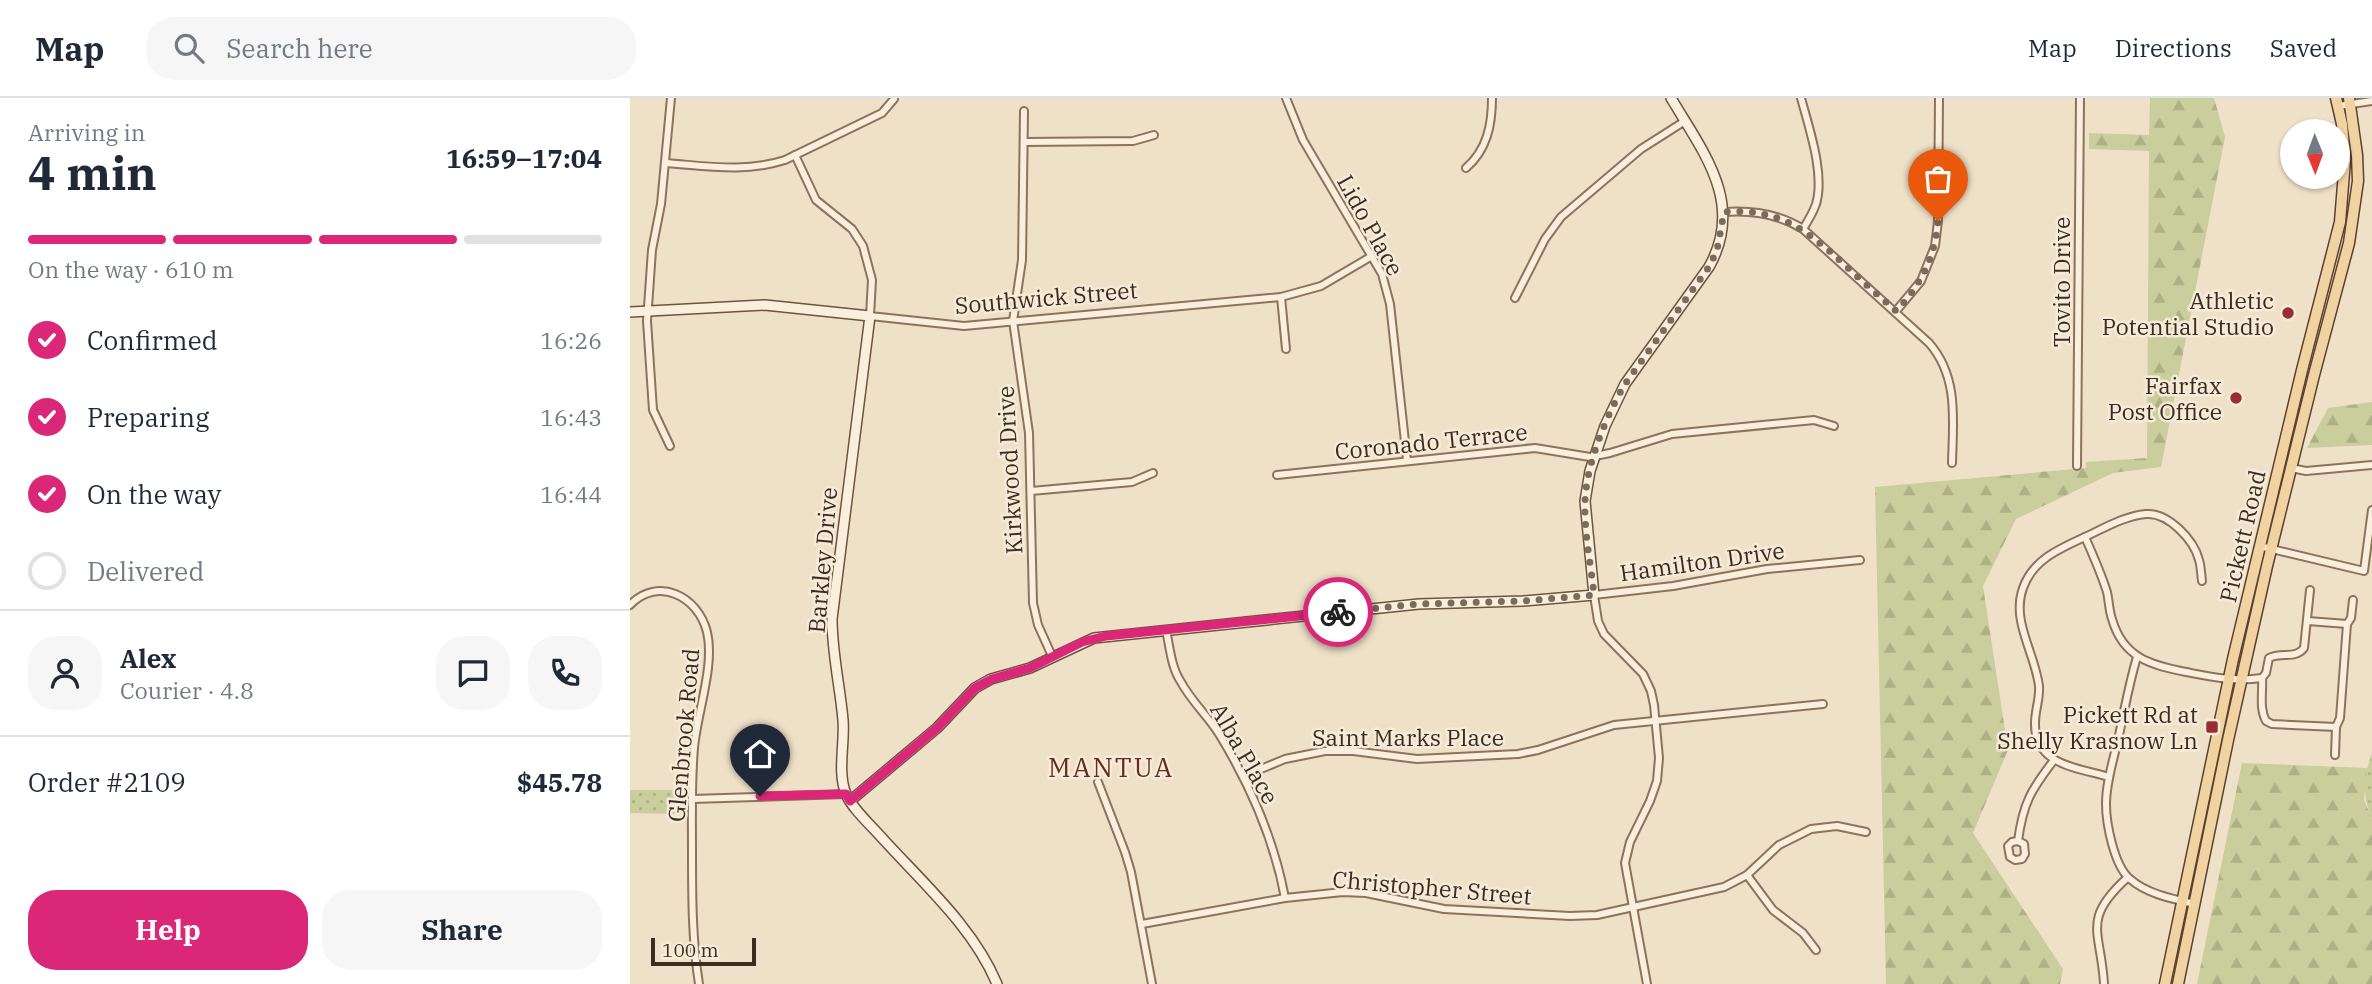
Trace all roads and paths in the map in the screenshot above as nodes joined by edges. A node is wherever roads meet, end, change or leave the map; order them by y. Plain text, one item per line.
1 (671, 98) edge
2 (1286, 98) edge
3 (1492, 98) edge
4 (1671, 98) edge
5 (1801, 98) edge
6 (1939, 98) edge
7 (2080, 98) edge
8 (894, 99) edge
9 (2350, 101) edge
10 (2372, 101) edge
11 (2337, 102) edge
12 (1024, 111) dead end
13 (1685, 121) junction
14 (1154, 135) dead end
15 (1024, 142) junction
16 (795, 155) junction
17 (665, 163) junction
18 (1466, 168) dead end
19 (1724, 212) junction
20 (1803, 229) junction
21 (1372, 256) junction
22 (1281, 297) junction
23 (1515, 298) dead end
24 (648, 311) junction
25 (1896, 311) junction
26 (630, 312) edge
27 (870, 316) junction
28 (1013, 321) junction
29 (1286, 349) dead end
30 (1834, 426) dead end
31 (670, 446) dead end
32 (1595, 456) junction
33 (1407, 460) junction
34 (1952, 463) dead end
35 (2372, 465) edge
36 (2077, 466) dead end
37 (2291, 468) junction
38 (1153, 472) dead end
39 (1277, 475) dead end
40 (1031, 491) junction
41 (2372, 510) edge
42 (2085, 537) junction
43 (2259, 547) junction
44 (2272, 550) junction
45 (1860, 560) dead end
46 (2202, 581) dead end
47 (2309, 590) dead end
48 (1594, 595) junction
49 (2353, 600) dead end
50 (630, 605) edge
51 (2308, 621) junction
52 (2347, 624) junction
53 (1166, 630) junction
54 (1052, 656) junction
55 (2137, 657) junction
56 (2262, 678) junction
57 (2228, 680) junction
58 (2242, 681) junction
59 (1823, 704) dead end
60 (1656, 720) junction
61 (2336, 727) junction
62 (2335, 755) dead end
63 (2054, 760) junction
64 (1244, 776) junction
65 (2109, 777) junction
66 (1098, 782) dead end
67 (848, 797) junction
68 (692, 799) junction
69 (1867, 832) dead end
70 (2018, 841) dead end
71 (1748, 875) junction
72 (2127, 878) junction
73 (1285, 898) junction
74 (2181, 901) junction
75 (2194, 904) junction
76 (1633, 907) junction
77 (1142, 924) junction
78 (1816, 950) dead end
79 (699, 984) edge
80 (997, 984) edge
81 (1152, 984) edge
82 (1647, 984) edge
83 (2104, 984) edge
84 (2165, 984) edge
85 (2178, 984) edge

1 - 17 street
2 - 21 street, Lido Place
3 - 18 street
4 - 13 street
5 - 20 street
6 - 25 street
7 - 36 street, Tovito Drive
8 - 16 street
9 - 10 street
9 - 11 street
9 - 37 main road, Pickett Road
11 - 43 main road, Pickett Road
12 - 15 street, Kirkwood Drive
13 - 19 street
13 - 23 street
14 - 15 street
15 - 28 street, Kirkwood Drive
16 - 17 street
16 - 27 street, Barkley Drive
17 - 24 street
19 - 20 street
19 - 32 street
20 - 25 street
21 - 22 street, Southwick Street
21 - 33 street, Lido Place
22 - 28 street, Southwick Street
22 - 29 street
24 - 26 street, Southwick Street
24 - 27 street, Southwick Street
24 - 31 street
25 - 34 street
27 - 28 street, Southwick Street
27 - 67 street, Barkley Drive
28 - 40 street, Kirkwood Drive
30 - 32 street, Coronado Terrace
32 - 33 street, Coronado Terrace
32 - 48 street
33 - 39 street, Coronado Terrace
35 - 37 street
37 - 44 main road, Pickett Road
38 - 40 street
40 - 54 street, Kirkwood Drive
41 - 44 street
42 - 46 street
42 - 55 street
42 - 63 street
43 - 44 street
43 - 57 main road, Pickett Road
44 - 58 main road, Pickett Road
45 - 48 street, Hamilton Drive
47 - 51 street
48 - 53 street, Hamilton Drive
48 - 60 street
49 - 52 street
50 - 68 street, Glenbrook Road
51 - 52 street
51 - 56 street
52 - 61 street
53 - 54 street, Hamilton Drive
53 - 64 street, Alba Place
54 - 67 street, Hamilton Drive
55 - 57 street
55 - 65 street
56 - 58 street
56 - 61 street
57 - 58 street
57 - 74 main road, Pickett Road
58 - 75 main road, Pickett Road
59 - 60 street, Saint Marks Place
60 - 64 street, Saint Marks Place
60 - 76 street
61 - 62 street
63 - 65 street
63 - 70 street
64 - 73 street, Alba Place
65 - 72 street
66 - 77 street
67 - 68 street
67 - 80 street
68 - 79 street, Glenbrook Road
69 - 71 street, Christopher Street
71 - 76 street, Christopher Street
71 - 78 street
72 - 74 street
72 - 83 street
73 - 76 street, Christopher Street
73 - 77 street, Christopher Street
74 - 75 street
74 - 84 main road, Pickett Road
75 - 85 main road, Pickett Road
76 - 82 street
77 - 81 street

